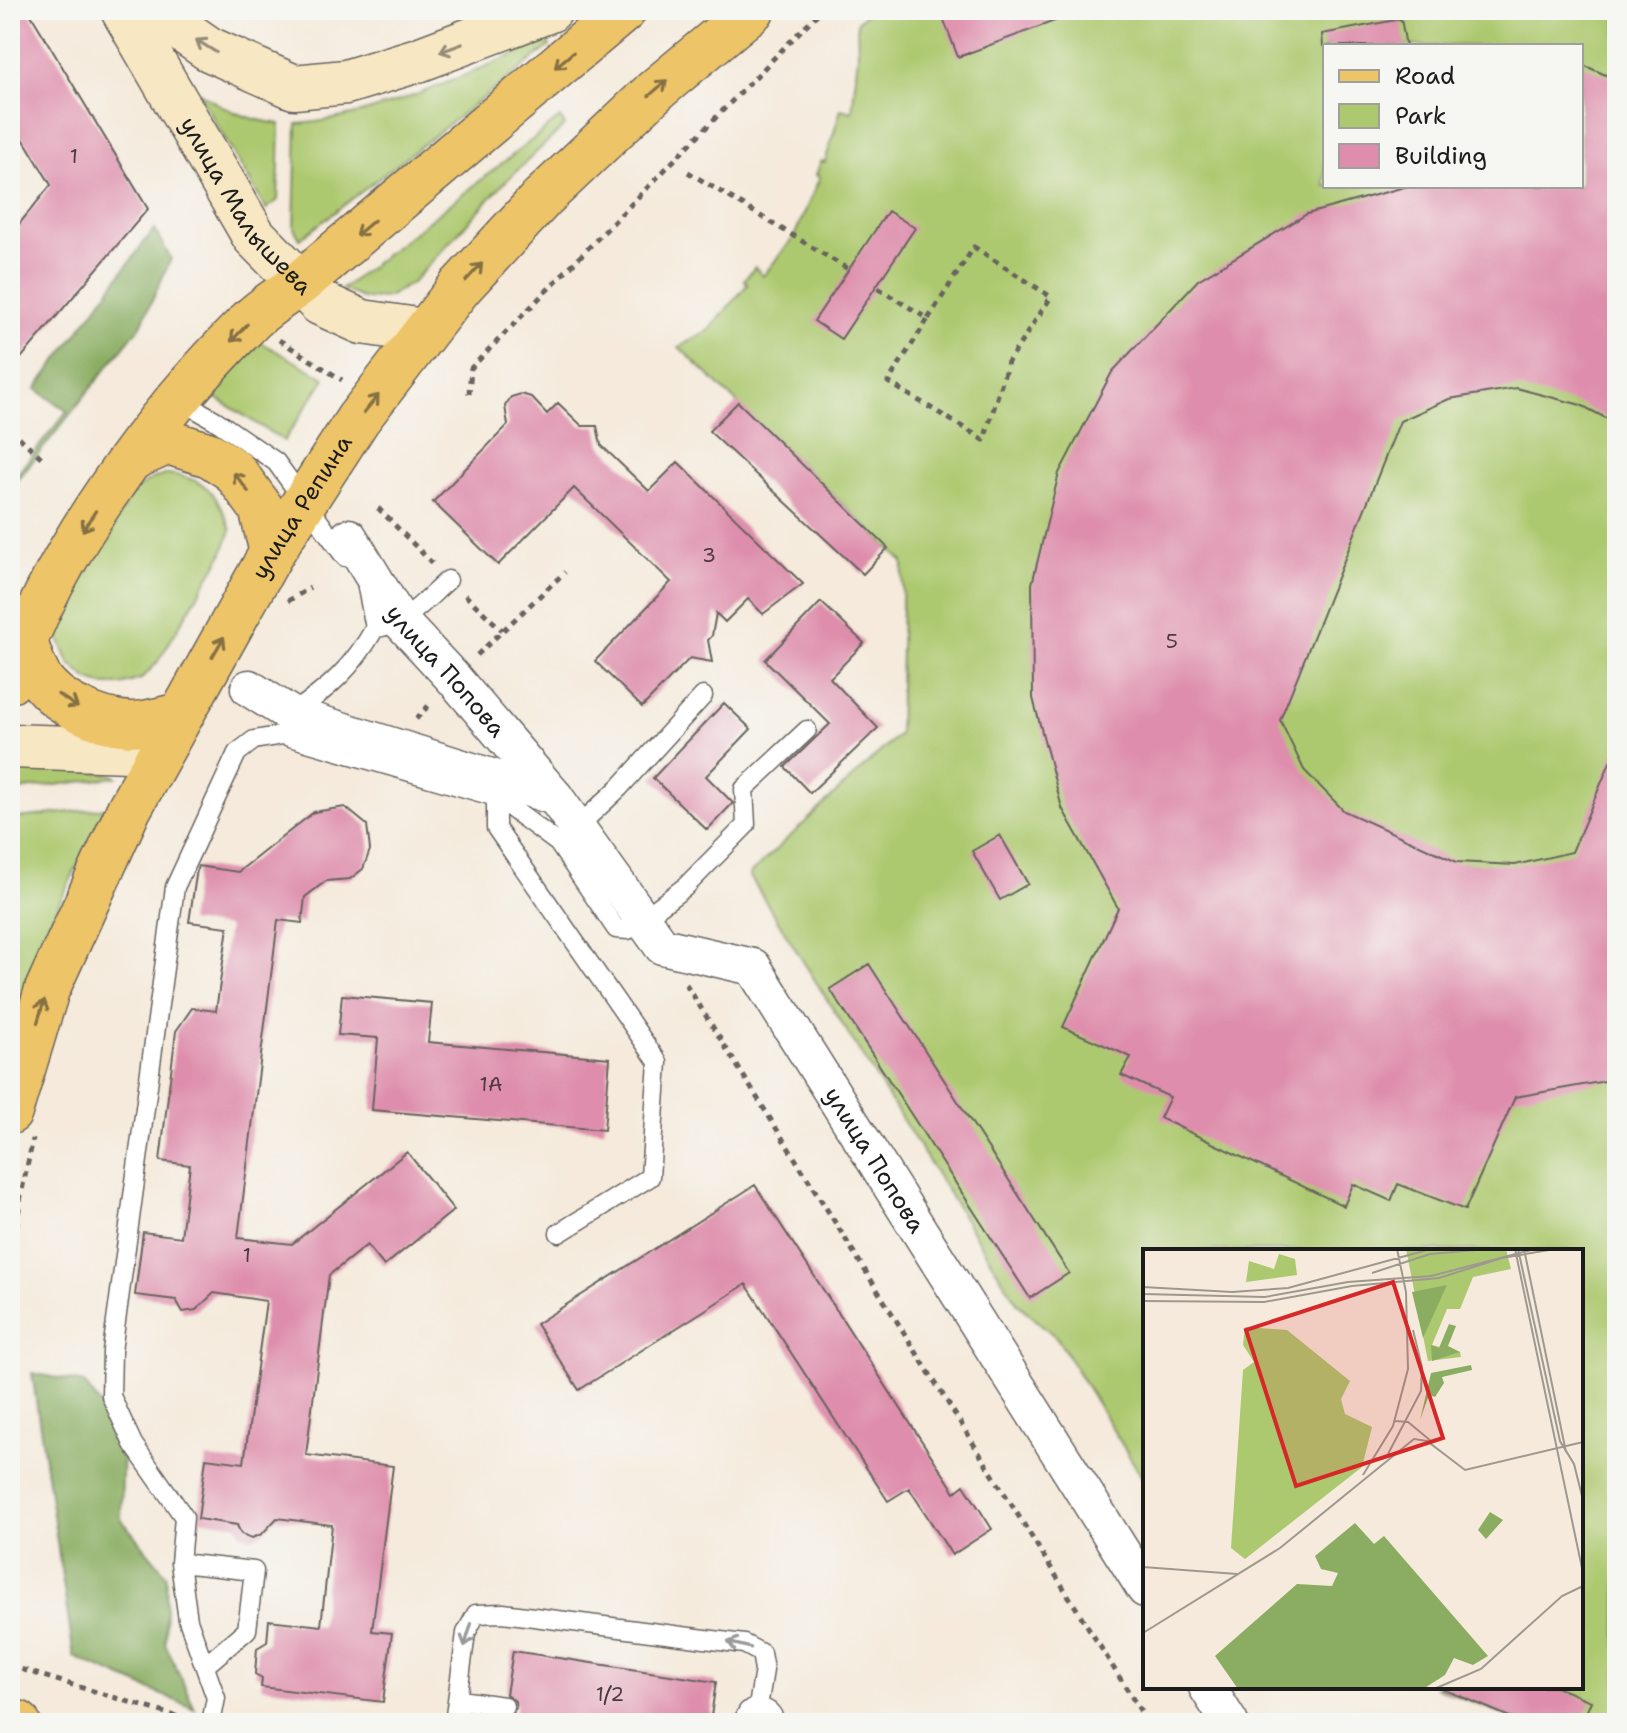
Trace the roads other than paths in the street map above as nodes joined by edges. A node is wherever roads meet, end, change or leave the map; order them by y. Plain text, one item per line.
1 (123, 10) edge
2 (163, 10) edge
3 (550, 10) edge
4 (624, 10) edge
5 (752, 10) edge
6 (299, 284) junction
7 (424, 331) junction
8 (178, 399) junction
9 (134, 457) junction
10 (304, 500) junction
11 (349, 537) dead end
12 (272, 552) junction
13 (448, 580) dead end
14 (388, 625) junction
15 (24, 640) junction
16 (10, 681) edge
17 (249, 688) dead end
18 (703, 696) dead end
19 (287, 725) junction
20 (807, 730) dead end
21 (170, 733) junction
22 (10, 746) edge
23 (496, 797) junction
24 (555, 797) junction
25 (568, 835) junction
26 (653, 932) junction
27 (23, 1120) edge
28 (559, 1233) dead end
29 (180, 1563) junction
30 (1143, 1586) edge
31 (206, 1665) junction
32 (1208, 1689) edge
33 (504, 1706) dead end
34 (758, 1707) junction
35 (455, 1716) edge
36 (10, 1721) edge
37 (18, 1723) edge
38 (211, 1723) edge
39 (742, 1723) edge
40 (775, 1723) edge
41 (1230, 1723) edge

1 - 6 main road, улица Малышева
3 -> 2 main road
4 -> 6 main road
7 -> 5 main road, улица Репина
6 - 7 main road, улица Малышева
6 -> 8 main road
10 -> 7 main road, улица Репина
8 - 9 main road
8 - 10 lane
12 -> 9 main road
9 -> 15 main road
10 - 12 main road, улица Репина
10 - 14 lane
11 - 14 street, улица Попова
21 -> 12 main road, улица Репина
13 - 14 lane
14 - 19 lane
14 - 24 street, улица Попова
15 - 16 main road
15 -> 21 main road
17 - 19 street, улица Попова
18 - 25 lane
19 - 23 lane
19 - 24 street, улица Попова
19 - 29 lane
20 - 26 lane
21 - 22 main road
27 -> 21 main road, улица Репина
23 - 25 lane
23 - 28 lane
24 - 25 street, улица Попова
25 - 26 street, улица Попова
26 - 30 street, улица Попова
29 - 31 lane
29 - 31 lane
31 - 38 lane
32 - 41 street
33 - 35 lane
34 -> 35 lane
34 - 39 lane
34 - 40 lane
36 - 37 main road

